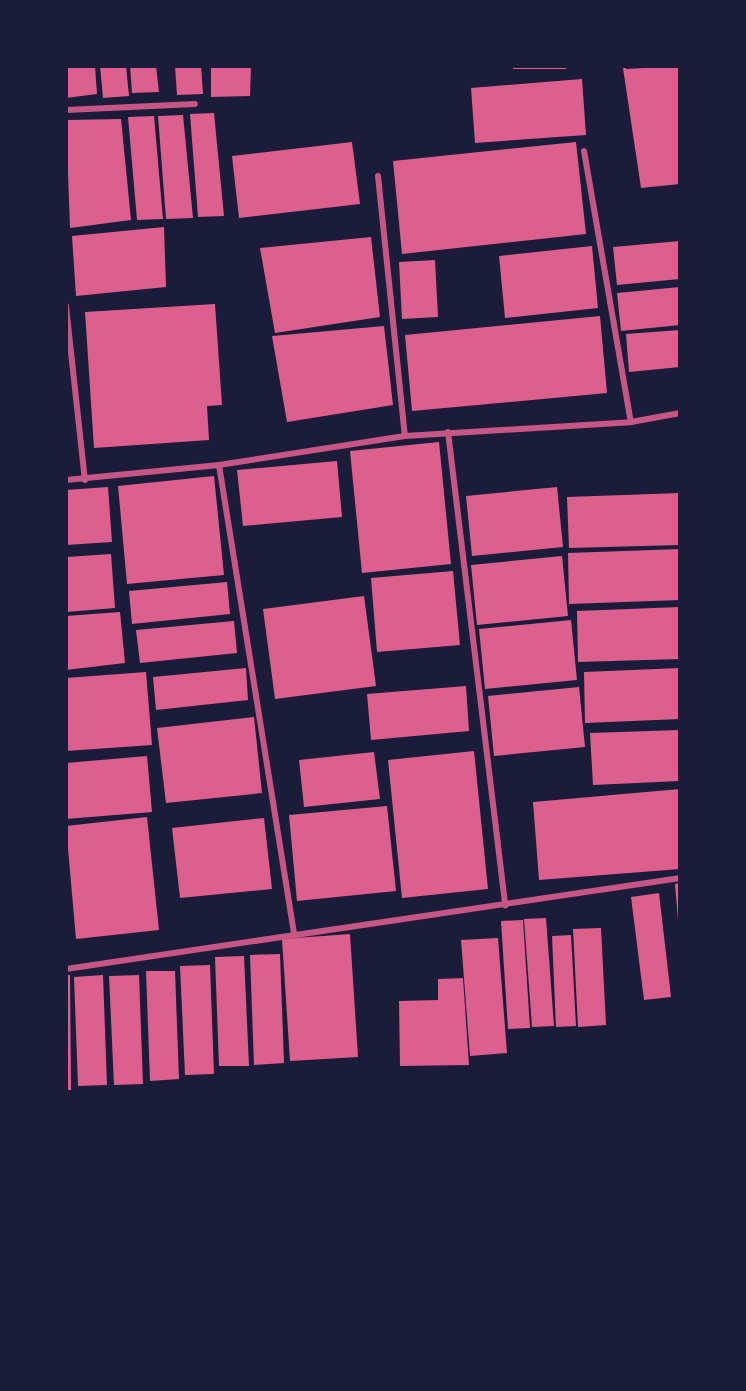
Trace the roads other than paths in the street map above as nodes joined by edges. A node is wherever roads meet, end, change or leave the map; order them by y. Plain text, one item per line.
1 (195, 104) dead end
2 (66, 110) edge
3 (584, 151) dead end
4 (378, 176) dead end
5 (66, 306) edge
6 (680, 413) edge
7 (631, 422) junction
8 (448, 432) junction
9 (405, 436) junction
10 (219, 465) junction
11 (66, 480) edge
12 (85, 480) junction
13 (680, 878) edge
14 (505, 906) junction
15 (294, 932) junction
16 (66, 969) edge

1 - 2 street
3 - 7 street
4 - 9 street
5 - 12 street
6 - 7 street
7 - 8 street
8 - 9 street
8 - 14 street
9 - 10 street
10 - 12 street
10 - 15 street
11 - 12 street
13 - 14 street
14 - 15 street
15 - 16 street

